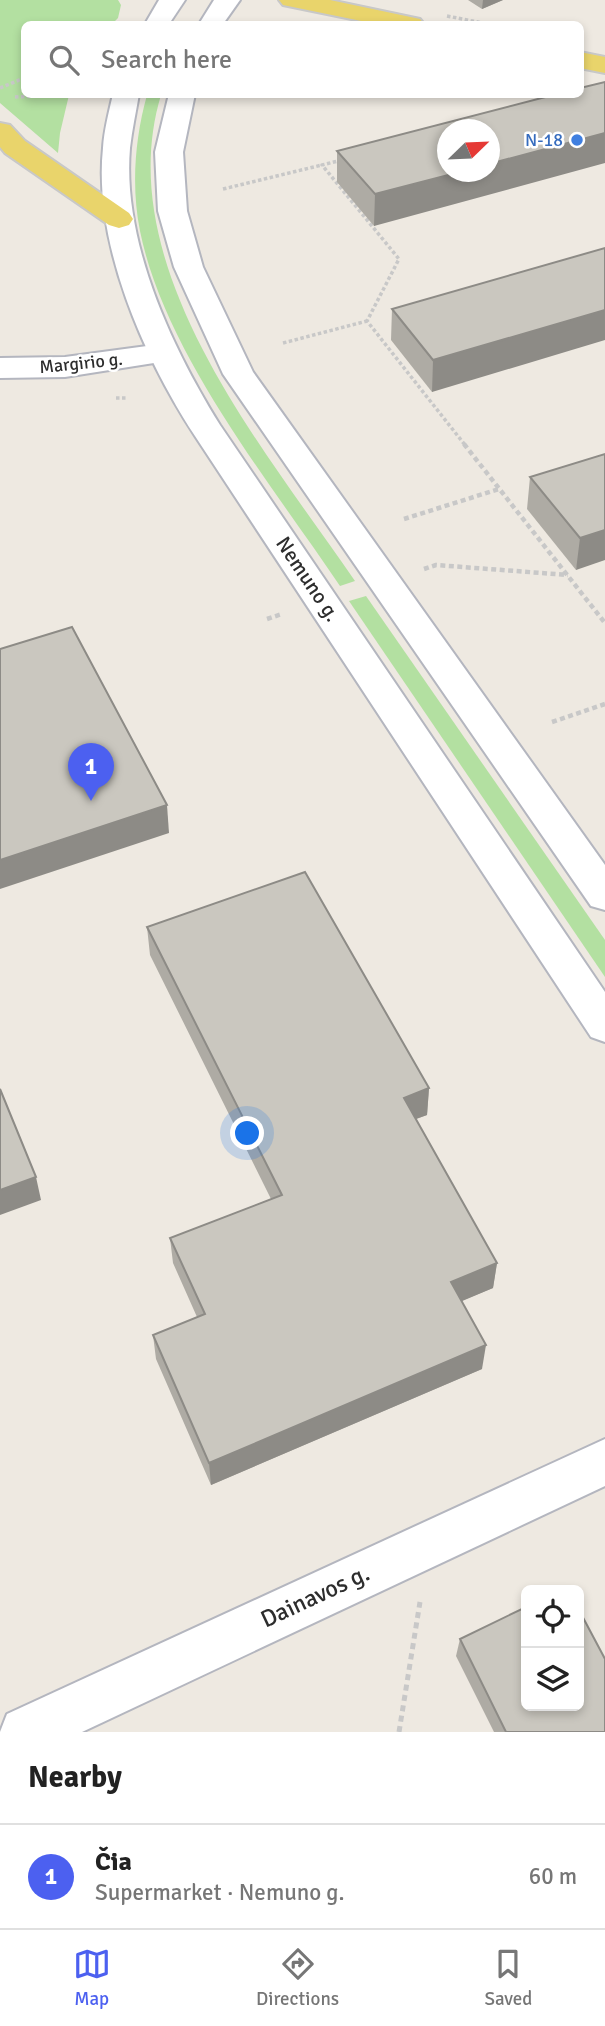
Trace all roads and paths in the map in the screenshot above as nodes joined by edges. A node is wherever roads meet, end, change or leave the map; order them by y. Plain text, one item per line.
1 (172, 0) edge
2 (227, 0) edge
3 (292, 0) edge
4 (159, 21) edge
5 (213, 21) edge
6 (396, 21) edge
7 (584, 61) edge
8 (605, 65) edge
9 (21, 79) edge
10 (0, 88) edge
11 (13, 97) dead end
12 (21, 97) edge
13 (125, 98) edge
14 (181, 98) edge
15 (0, 131) edge
16 (347, 158) edge
17 (322, 165) junction
18 (223, 189) dead end
19 (119, 219) junction
20 (367, 321) junction
21 (283, 343) dead end
22 (162, 353) junction
23 (0, 368) edge
24 (499, 489) junction
25 (404, 519) dead end
26 (436, 565) dead end
27 (568, 575) junction
28 (605, 623) edge
29 (605, 704) edge
30 (552, 722) dead end
31 (605, 895) edge
32 (605, 1025) edge
33 (605, 1462) edge
34 (429, 1543) junction
35 (25, 1732) edge
36 (399, 1732) edge

1 - 4 main road
2 - 5 main road
3 - 6 main road
7 - 8 main road
9 - 10 path
11 - 12 path
13 - 19 main road, Nemuno g.
14 - 31 main road
15 - 19 main road
16 - 17 path
17 - 18 path
17 - 20 path
19 - 22 main road, Nemuno g.
20 - 21 path
20 - 24 path
22 - 23 main road, Margirio g.
22 - 32 main road, Nemuno g.
24 - 25 path
24 - 27 path
26 - 27 path
27 - 28 path
29 - 30 path
33 - 34 main road, Dainavos g.
34 - 35 main road, Dainavos g.
34 - 36 path

